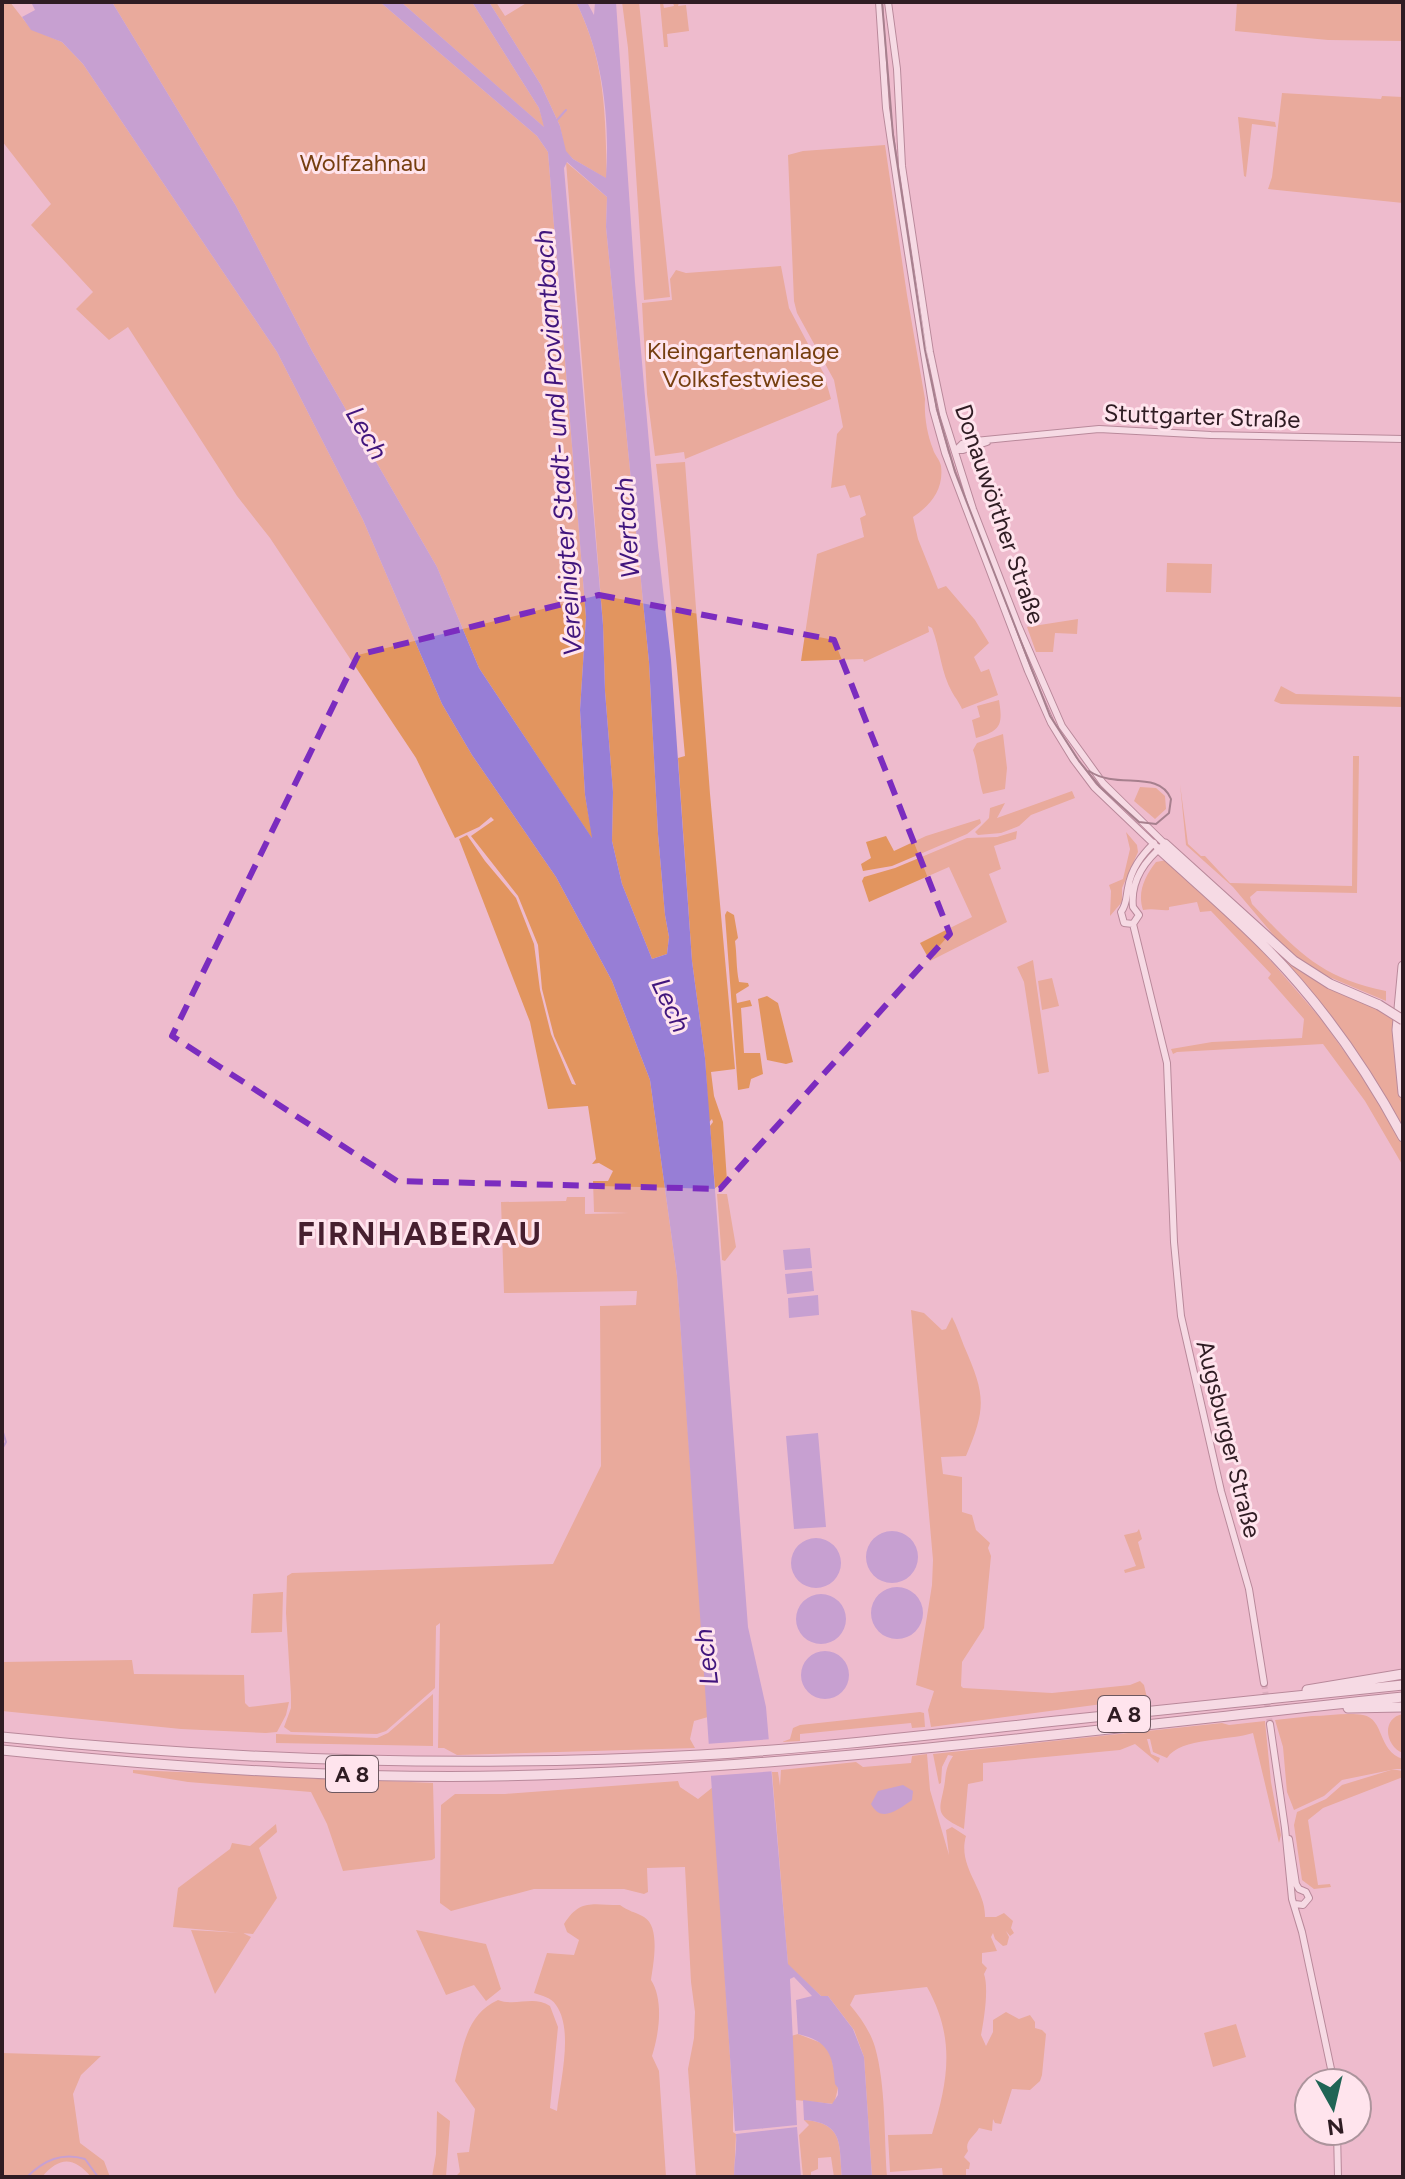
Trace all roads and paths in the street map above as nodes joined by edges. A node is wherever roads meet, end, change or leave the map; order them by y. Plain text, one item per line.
1 (879, 2) edge
2 (888, 2) edge
3 (1403, 439) edge
4 (956, 450) junction
5 (945, 453) junction
6 (1159, 844) junction
7 (1133, 907) junction
8 (1125, 908) junction
9 (1133, 924) junction
10 (1403, 966) edge
11 (1403, 1020) edge
12 (1403, 1093) edge
13 (1403, 1137) edge
14 (1403, 1674) edge
15 (1264, 1683) tunnel mouth
16 (1403, 1685) edge
17 (1403, 1697) edge
18 (1261, 1700) junction
19 (1403, 1707) edge
20 (1301, 1708) junction
21 (1270, 1724) tunnel mouth
22 (2, 1737) edge
23 (2, 1750) edge
24 (1296, 1892) junction
25 (1299, 1905) junction
26 (1331, 2067) edge
27 (1337, 2147) edge
28 (1338, 2177) edge

1 - 5 main road, Donauwörther Straße
2 - 4 main road, Donauwörther Straße
3 - 4 main road, Stuttgarter Straße
4 - 5 main road, Stuttgarter Straße
4 - 6 main road, Donauwörther Straße
5 - 6 main road, Donauwörther Straße
6 - 7 main road
6 - 8 main road
6 - 11 highway, bridge
6 - 13 highway
7 - 8 main road
7 - 9 main road
8 - 9 main road
9 - 15 main road, Augsburger Straße
10 - 12 highway
14 - 18 highway
16 - 18 highway, A 8
17 - 20 highway, A 8
18 - 22 highway, A 8
19 - 20 highway
20 - 23 highway, A 8
21 - 24 main road
24 - 25 main road
24 - 25 main road
25 - 26 main road
27 - 28 main road

